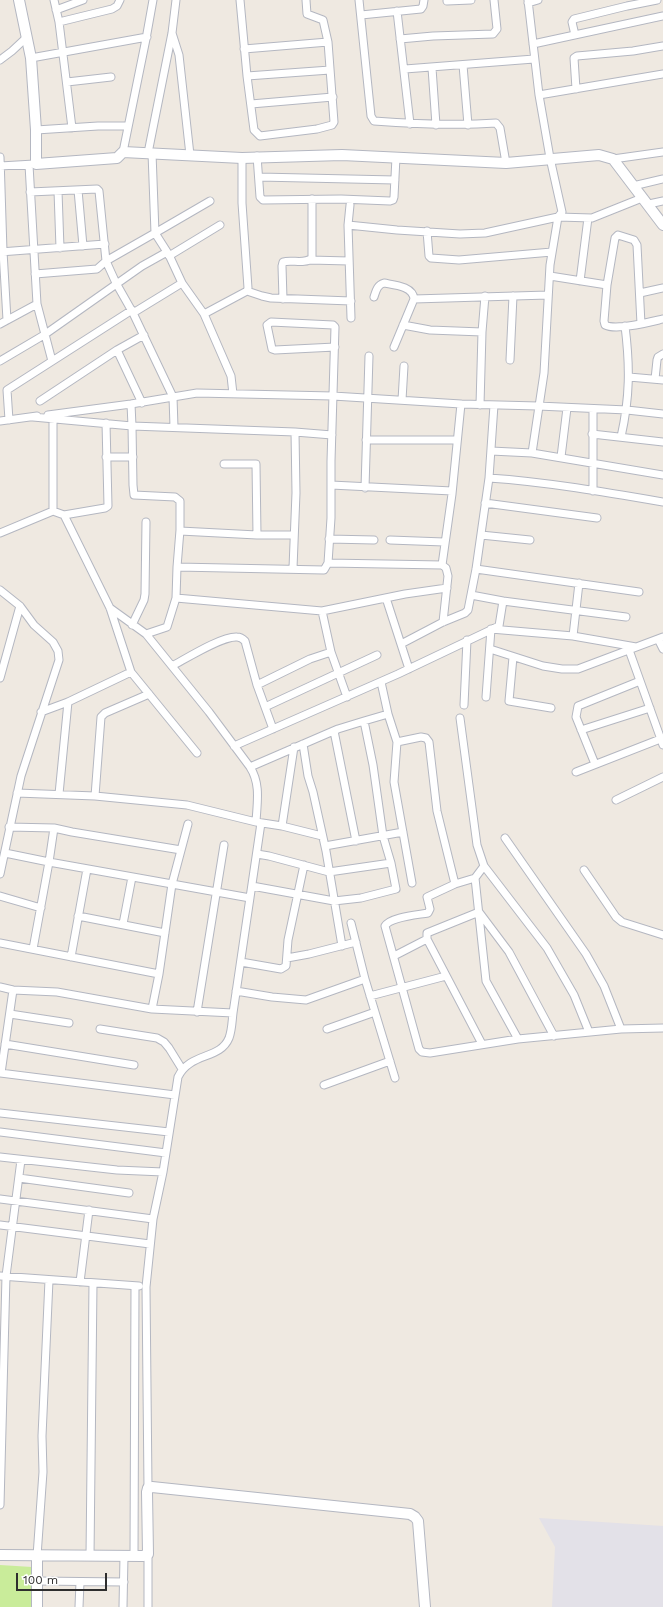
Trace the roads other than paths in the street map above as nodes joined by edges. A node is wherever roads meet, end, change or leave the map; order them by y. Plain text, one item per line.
1 (20, 0) edge
2 (54, 0) edge
3 (83, 0) edge
4 (120, 0) edge
5 (153, 0) edge
6 (176, 0) edge
7 (240, 0) edge
8 (306, 0) edge
9 (359, 0) edge
10 (424, 0) edge
11 (471, 0) edge
12 (494, 0) edge
13 (538, 0) edge
14 (657, 0) edge
15 (448, 1) dead end
16 (528, 1) edge
17 (56, 10) junction
18 (397, 11) junction
19 (361, 15) junction
20 (663, 16) edge
21 (59, 22) junction
22 (172, 33) junction
23 (575, 35) junction
24 (27, 36) junction
25 (147, 37) junction
26 (400, 39) junction
27 (328, 42) junction
28 (533, 44) junction
29 (663, 46) edge
30 (244, 49) junction
31 (63, 53) junction
32 (31, 58) junction
33 (534, 59) junction
34 (0, 60) edge
35 (463, 65) junction
36 (432, 68) junction
37 (404, 69) junction
38 (330, 70) junction
39 (663, 74) edge
40 (247, 76) junction
41 (111, 78) dead end
42 (67, 82) junction
43 (576, 89) junction
44 (539, 95) junction
45 (333, 97) junction
46 (251, 104) junction
47 (410, 124) junction
48 (436, 125) junction
49 (128, 126) junction
50 (468, 126) junction
51 (72, 128) junction
52 (36, 130) junction
53 (123, 152) junction
54 (663, 152) edge
55 (150, 153) junction
56 (190, 154) junction
57 (257, 156) junction
58 (0, 157) edge
59 (396, 157) junction
60 (242, 158) junction
61 (550, 158) junction
62 (613, 159) junction
63 (506, 163) junction
64 (33, 165) junction
65 (0, 166) edge
66 (259, 176) junction
67 (663, 179) edge
68 (395, 180) junction
69 (633, 186) junction
70 (78, 190) junction
71 (58, 191) junction
72 (30, 192) junction
73 (312, 199) junction
74 (210, 201) dead end
75 (646, 201) junction
76 (663, 201) edge
77 (350, 205) dead end
78 (558, 217) junction
79 (588, 218) junction
80 (220, 225) dead end
81 (348, 225) junction
82 (663, 225) edge
83 (427, 231) junction
84 (155, 233) junction
85 (105, 244) junction
86 (83, 246) junction
87 (60, 248) junction
88 (35, 249) junction
89 (1, 252) edge
90 (552, 252) junction
91 (168, 254) junction
92 (310, 260) junction
93 (106, 261) junction
94 (349, 261) junction
95 (35, 274) junction
96 (550, 276) junction
97 (580, 281) junction
98 (116, 283) junction
99 (182, 283) junction
100 (607, 285) junction
101 (663, 288) edge
102 (247, 291) junction
103 (640, 293) junction
104 (548, 295) junction
105 (485, 296) junction
106 (513, 296) junction
107 (374, 297) dead end
108 (283, 298) junction
109 (414, 299) junction
110 (351, 301) junction
111 (37, 304) junction
112 (132, 312) junction
113 (204, 314) junction
114 (351, 318) dead end
115 (663, 319) edge
116 (7, 320) junction
117 (0, 324) edge
118 (641, 324) junction
119 (403, 325) junction
120 (625, 326) junction
121 (482, 332) junction
122 (44, 335) junction
123 (144, 335) junction
124 (335, 347) junction
125 (394, 347) dead end
126 (117, 350) junction
127 (663, 354) edge
128 (369, 356) dead end
129 (510, 360) dead end
130 (0, 361) edge
131 (52, 361) junction
132 (404, 366) dead end
133 (629, 377) junction
134 (655, 379) junction
135 (663, 380) edge
136 (233, 394) junction
137 (333, 396) junction
138 (173, 398) junction
139 (367, 398) junction
140 (402, 400) junction
141 (40, 401) dead end
142 (142, 403) junction
143 (132, 404) junction
144 (461, 404) junction
145 (480, 405) junction
146 (494, 405) junction
147 (538, 406) junction
148 (568, 408) junction
149 (593, 409) junction
150 (627, 410) junction
151 (663, 414) edge
152 (33, 417) junction
153 (53, 419) junction
154 (9, 420) junction
155 (0, 421) edge
156 (106, 424) junction
157 (132, 426) junction
158 (174, 427) junction
159 (295, 432) junction
160 (592, 434) junction
161 (332, 435) junction
162 (621, 437) junction
163 (366, 440) junction
164 (457, 440) junction
165 (663, 442) edge
166 (491, 450) junction
167 (532, 453) junction
168 (106, 457) junction
169 (133, 457) junction
170 (561, 457) junction
171 (594, 462) junction
172 (224, 464) dead end
173 (663, 475) edge
174 (489, 478) junction
175 (331, 485) junction
176 (365, 488) junction
177 (452, 491) junction
178 (593, 491) junction
179 (663, 502) edge
180 (485, 503) junction
181 (54, 511) junction
182 (64, 515) junction
183 (597, 518) dead end
184 (146, 522) dead end
185 (180, 532) junction
186 (0, 533) edge
187 (257, 535) junction
188 (294, 535) junction
189 (481, 535) junction
190 (329, 539) junction
191 (374, 540) dead end
192 (390, 540) dead end
193 (530, 540) dead end
194 (444, 542) junction
195 (328, 563) junction
196 (442, 565) junction
197 (177, 567) junction
198 (293, 568) junction
199 (476, 569) junction
200 (580, 583) junction
201 (447, 588) junction
202 (0, 590) edge
203 (639, 592) dead end
204 (471, 595) junction
205 (176, 598) junction
206 (386, 598) junction
207 (502, 601) junction
208 (20, 606) junction
209 (110, 608) junction
210 (577, 610) junction
211 (322, 611) junction
212 (626, 617) dead end
213 (443, 622) junction
214 (132, 625) junction
215 (492, 629) junction
216 (146, 634) junction
217 (573, 636) junction
218 (661, 638) edge
219 (467, 640) junction
220 (401, 644) junction
221 (636, 647) junction
222 (663, 649) edge
223 (490, 650) junction
224 (629, 650) junction
225 (331, 652) junction
226 (377, 655) dead end
227 (513, 656) junction
228 (3, 658) edge
229 (172, 666) junction
230 (410, 669) junction
231 (131, 672) junction
232 (338, 673) junction
233 (0, 678) edge
234 (640, 681) junction
235 (382, 682) junction
236 (258, 685) junction
237 (149, 694) junction
238 (347, 697) junction
239 (486, 697) dead end
240 (68, 702) junction
241 (464, 705) dead end
242 (265, 707) junction
243 (551, 708) dead end
244 (650, 708) junction
245 (41, 712) junction
246 (388, 714) junction
247 (460, 718) dead end
248 (364, 721) junction
249 (273, 729) junction
250 (581, 730) junction
251 (334, 731) junction
252 (662, 740) edge
253 (397, 742) junction
254 (303, 744) junction
255 (234, 746) junction
256 (294, 747) junction
257 (197, 753) dead end
258 (595, 764) junction
259 (250, 767) junction
260 (576, 772) dead end
261 (663, 777) edge
262 (17, 793) junction
263 (59, 794) junction
264 (95, 796) junction
265 (616, 800) dead end
266 (259, 823) junction
267 (188, 824) dead end
268 (282, 826) junction
269 (9, 827) junction
270 (54, 828) junction
271 (403, 832) junction
272 (322, 836) junction
273 (383, 836) junction
274 (505, 838) dead end
275 (356, 841) junction
276 (224, 845) dead end
277 (325, 846) junction
278 (181, 850) junction
279 (5, 853) junction
280 (256, 854) junction
281 (49, 862) junction
282 (391, 863) junction
283 (304, 865) junction
284 (484, 866) junction
285 (86, 869) junction
286 (584, 870) dead end
287 (329, 872) junction
288 (0, 874) edge
289 (132, 877) junction
290 (475, 878) junction
291 (412, 883) dead end
292 (172, 884) junction
293 (454, 884) junction
294 (252, 886) junction
295 (216, 893) junction
296 (297, 895) junction
297 (0, 896) edge
298 (250, 898) junction
299 (334, 901) junction
300 (41, 908) junction
301 (479, 912) junction
302 (78, 916) junction
303 (351, 923) dead end
304 (123, 924) junction
305 (165, 933) junction
306 (663, 935) edge
307 (427, 939) junction
308 (356, 942) junction
309 (0, 943) edge
310 (342, 946) junction
311 (33, 949) junction
312 (394, 956) junction
313 (71, 957) junction
314 (287, 958) junction
315 (241, 962) junction
316 (159, 974) junction
317 (446, 976) junction
318 (365, 980) junction
319 (0, 987) edge
320 (401, 987) junction
321 (13, 990) junction
322 (236, 991) junction
323 (370, 996) junction
324 (152, 1009) junction
325 (197, 1012) junction
326 (233, 1012) junction
327 (375, 1012) junction
328 (10, 1014) junction
329 (69, 1023) dead end
330 (663, 1028) edge
331 (100, 1029) dead end
332 (327, 1029) dead end
333 (621, 1029) junction
334 (589, 1032) junction
335 (554, 1036) junction
336 (518, 1039) junction
337 (5, 1044) junction
338 (482, 1044) junction
339 (390, 1061) junction
340 (134, 1065) dead end
341 (182, 1069) junction
342 (0, 1073) edge
343 (395, 1078) dead end
344 (324, 1085) dead end
345 (176, 1095) junction
346 (0, 1113) edge
347 (0, 1132) edge
348 (169, 1132) junction
349 (166, 1153) junction
350 (0, 1157) edge
351 (21, 1160) junction
352 (163, 1172) junction
353 (19, 1178) junction
354 (129, 1193) dead end
355 (0, 1199) edge
356 (16, 1201) junction
357 (89, 1210) junction
358 (153, 1219) junction
359 (0, 1225) edge
360 (13, 1227) junction
361 (85, 1235) junction
362 (150, 1244) junction
363 (3, 1276) edge
364 (49, 1280) junction
365 (80, 1282) junction
366 (93, 1283) junction
367 (135, 1286) junction
368 (146, 1287) junction
369 (134, 1390) junction
370 (147, 1390) junction
371 (148, 1488) junction
372 (0, 1505) edge
373 (148, 1554) junction
374 (0, 1555) edge
375 (37, 1556) junction
376 (90, 1556) junction
377 (129, 1556) junction
378 (37, 1582) junction
379 (80, 1582) junction
380 (124, 1582) junction
381 (37, 1607) edge
382 (79, 1607) edge
383 (124, 1607) edge
384 (148, 1607) edge
385 (424, 1607) edge

1 - 24 street
2 - 17 street
3 - 17 street
4 - 21 street
5 - 25 street
6 - 22 street
7 - 30 street
8 - 27 street
9 - 19 street
10 - 18 street
11 - 15 street
12 - 26 street
13 - 16 street
14 - 23 street
16 - 28 street
17 - 21 street
18 - 19 street
18 - 26 street
19 - 47 street
20 - 23 street
21 - 31 street
22 - 55 street
22 - 56 street
23 - 28 street
24 - 32 street
24 - 34 street
25 - 31 street
25 - 49 street
26 - 37 street
27 - 30 street
27 - 38 street
28 - 33 street
29 - 43 street
30 - 40 street
31 - 32 street
31 - 42 street
32 - 52 street
33 - 35 street
33 - 44 street
35 - 36 street
35 - 50 street
36 - 37 street
36 - 48 street
37 - 47 street
38 - 40 street
38 - 45 street
39 - 43 street
40 - 46 street
41 - 42 street
42 - 51 street
43 - 44 street
44 - 61 street
45 - 46 street
45 - 46 street
47 - 48 street
48 - 50 street
49 - 51 street
49 - 53 street
50 - 63 street
51 - 52 street
52 - 64 street
53 - 55 street
53 - 64 street
54 - 62 street
55 - 56 street
55 - 84 street
56 - 60 street
57 - 59 street
57 - 60 street
57 - 66 street
58 - 65 street
59 - 63 street
59 - 68 street
60 - 102 street
61 - 62 street
61 - 63 street
61 - 78 street
62 - 69 street
64 - 65 street
64 - 72 street
65 - 89 street
66 - 68 street
66 - 73 street
67 - 69 street
68 - 73 street
69 - 75 street
70 - 71 street
70 - 85 street
70 - 86 street
71 - 72 street
71 - 87 street
72 - 88 street
73 - 92 street
74 - 84 street
75 - 76 street
75 - 79 street
75 - 82 street
77 - 81 street
78 - 79 street
78 - 83 street
78 - 90 street
79 - 97 street
80 - 91 street
81 - 83 street
81 - 94 street
83 - 90 street
84 - 91 street
84 - 93 street
85 - 86 street
85 - 93 street
86 - 87 street
87 - 88 street
88 - 89 street
88 - 95 street
89 - 116 street
90 - 96 street
91 - 98 street
91 - 99 street
92 - 94 street
92 - 108 street
93 - 95 street
93 - 98 street
94 - 110 street
95 - 111 street
96 - 97 street
96 - 104 street
97 - 100 street
98 - 112 street
98 - 122 street
99 - 112 street
99 - 113 street
100 - 103 street
100 - 120 street
101 - 103 street
102 - 108 street
102 - 113 street
103 - 118 street
104 - 106 street
104 - 147 street
105 - 106 street
105 - 109 street
105 - 121 street
106 - 129 street
107 - 109 street
108 - 110 street
109 - 119 street
110 - 114 street
111 - 116 street
111 - 122 street
112 - 123 street
112 - 131 street
113 - 136 street
115 - 118 street
116 - 117 street
118 - 120 street
119 - 121 street
119 - 125 street
120 - 133 street
121 - 145 street
122 - 130 street
122 - 131 street
123 - 126 street
123 - 138 street
124 - 124 street
124 - 137 street
126 - 141 street
126 - 142 street
127 - 134 street
128 - 139 street
131 - 154 street
132 - 140 street
133 - 134 street
133 - 150 street
134 - 135 street
136 - 137 street
136 - 138 street
137 - 139 street
137 - 161 street
138 - 142 street
138 - 158 street
139 - 140 street
139 - 163 street
140 - 144 street
142 - 143 street
143 - 152 street
143 - 157 street
144 - 145 street
144 - 164 street
145 - 146 street
146 - 147 street
146 - 166 street
147 - 148 street
147 - 167 street
148 - 149 street
148 - 170 street
149 - 150 street
149 - 160 street
150 - 151 street
150 - 162 street
152 - 153 street
152 - 154 street
153 - 156 street
153 - 181 street
154 - 155 street
156 - 157 street
156 - 168 street
157 - 158 street
157 - 169 street
158 - 159 street
159 - 161 street
159 - 188 street
160 - 162 street
160 - 171 street
161 - 175 street
162 - 165 street
163 - 164 street
163 - 176 street
164 - 177 street
166 - 167 street
166 - 174 street
167 - 170 street
168 - 169 street
168 - 182 street
169 - 185 street
170 - 171 street
171 - 173 street
171 - 178 street
172 - 187 street
174 - 178 street
174 - 180 street
175 - 176 street
175 - 190 street
176 - 177 street
177 - 194 street
178 - 179 street
180 - 183 street
180 - 189 street
181 - 182 street
181 - 186 street
182 - 209 street
184 - 214 street
185 - 187 street
185 - 197 street
187 - 188 street
188 - 198 street
189 - 193 street
189 - 199 street
190 - 191 street
190 - 195 street
192 - 194 street
194 - 196 street
195 - 196 street
195 - 198 street
196 - 201 street
197 - 198 street
197 - 205 street
199 - 200 street
199 - 204 street
200 - 203 street
200 - 210 street
201 - 206 street
201 - 213 street
202 - 208 street
204 - 207 street
204 - 213 street
205 - 211 street
205 - 216 street
206 - 211 street
206 - 220 street
207 - 210 street
207 - 215 street
208 - 228 street
208 - 245 street
209 - 214 street
209 - 231 street
210 - 212 street
210 - 217 street
211 - 225 street
213 - 220 street
214 - 216 street
215 - 217 street
215 - 219 street
215 - 223 street
216 - 229 street
217 - 221 street
218 - 221 street
218 - 222 street
219 - 230 street
219 - 241 street
220 - 230 street
221 - 224 street
223 - 227 street
223 - 239 street
224 - 227 street
224 - 234 street
225 - 232 street
225 - 236 street
226 - 232 street
227 - 243 street
228 - 233 street
229 - 236 street
229 - 255 street
230 - 235 street
231 - 237 street
231 - 240 street
232 - 238 street
232 - 242 street
234 - 244 street
234 - 250 street
235 - 238 street
235 - 246 street
236 - 242 street
237 - 257 street
237 - 264 street
238 - 249 street
240 - 245 street
240 - 263 street
242 - 249 street
244 - 250 street
244 - 252 street
245 - 262 street
246 - 248 street
246 - 253 street
247 - 284 street
248 - 251 street
248 - 273 street
249 - 255 street
250 - 258 street
251 - 254 street
251 - 275 street
252 - 258 street
253 - 271 street
253 - 293 street
254 - 256 street
254 - 272 street
255 - 259 street
256 - 259 street
256 - 268 street
258 - 260 street
259 - 266 street
261 - 265 street
262 - 263 street
262 - 269 street
263 - 264 street
264 - 266 street
266 - 268 street
266 - 280 street
267 - 278 street
268 - 272 street
269 - 270 street
269 - 279 street
270 - 278 street
270 - 281 street
271 - 273 street
271 - 291 street
272 - 277 street
273 - 275 street
273 - 282 street
274 - 333 street
275 - 277 street
276 - 295 street
277 - 287 street
278 - 292 street
279 - 281 street
279 - 288 street
280 - 283 street
280 - 294 street
281 - 285 street
281 - 300 street
282 - 287 street
282 - 299 street
283 - 287 street
283 - 296 street
284 - 290 street
284 - 334 street
285 - 289 street
285 - 302 street
286 - 306 street
287 - 299 street
289 - 292 street
289 - 304 street
290 - 293 street
290 - 301 street
292 - 295 street
292 - 305 street
293 - 312 street
294 - 296 street
294 - 298 street
295 - 298 street
295 - 325 street
296 - 299 street
296 - 314 street
297 - 300 street
298 - 315 street
299 - 310 street
300 - 311 street
301 - 307 street
301 - 335 street
301 - 336 street
302 - 304 street
302 - 313 street
303 - 308 street
304 - 305 street
305 - 316 street
307 - 312 street
307 - 317 street
308 - 310 street
308 - 318 street
309 - 311 street
310 - 314 street
311 - 313 street
312 - 320 street
313 - 316 street
314 - 315 street
315 - 322 street
316 - 324 street
317 - 320 street
317 - 338 street
318 - 322 street
318 - 323 street
319 - 321 street
320 - 323 street
320 - 338 street
321 - 324 street
321 - 328 street
322 - 326 street
323 - 327 street
324 - 325 street
325 - 326 street
326 - 341 street
327 - 332 street
327 - 339 street
328 - 329 street
328 - 337 street
330 - 333 street
331 - 341 street
333 - 334 street
334 - 335 street
335 - 336 street
336 - 338 street
337 - 340 street
337 - 342 street
339 - 343 street
339 - 344 street
341 - 345 street
342 - 345 street
345 - 348 street
346 - 348 street
347 - 349 street
348 - 349 street
349 - 352 street
350 - 351 street
351 - 352 street
351 - 353 street
352 - 358 street
353 - 354 street
353 - 356 street
355 - 356 street
356 - 357 street
356 - 360 street
357 - 358 street
357 - 361 street
358 - 362 street
359 - 360 street
360 - 361 street
360 - 363 street
361 - 362 street
361 - 365 street
362 - 368 street
363 - 364 street
363 - 372 street
364 - 365 street
364 - 375 street
365 - 366 street
366 - 367 street
366 - 376 street
367 - 368 street
367 - 369 street
368 - 370 street
369 - 370 street
369 - 377 street
370 - 371 street
371 - 373 street
371 - 385 street
373 - 377 street
373 - 384 street
374 - 375 street
375 - 376 street
375 - 378 street
376 - 377 street
377 - 380 street
378 - 379 street
378 - 381 street
379 - 380 street
379 - 382 street
380 - 383 street

